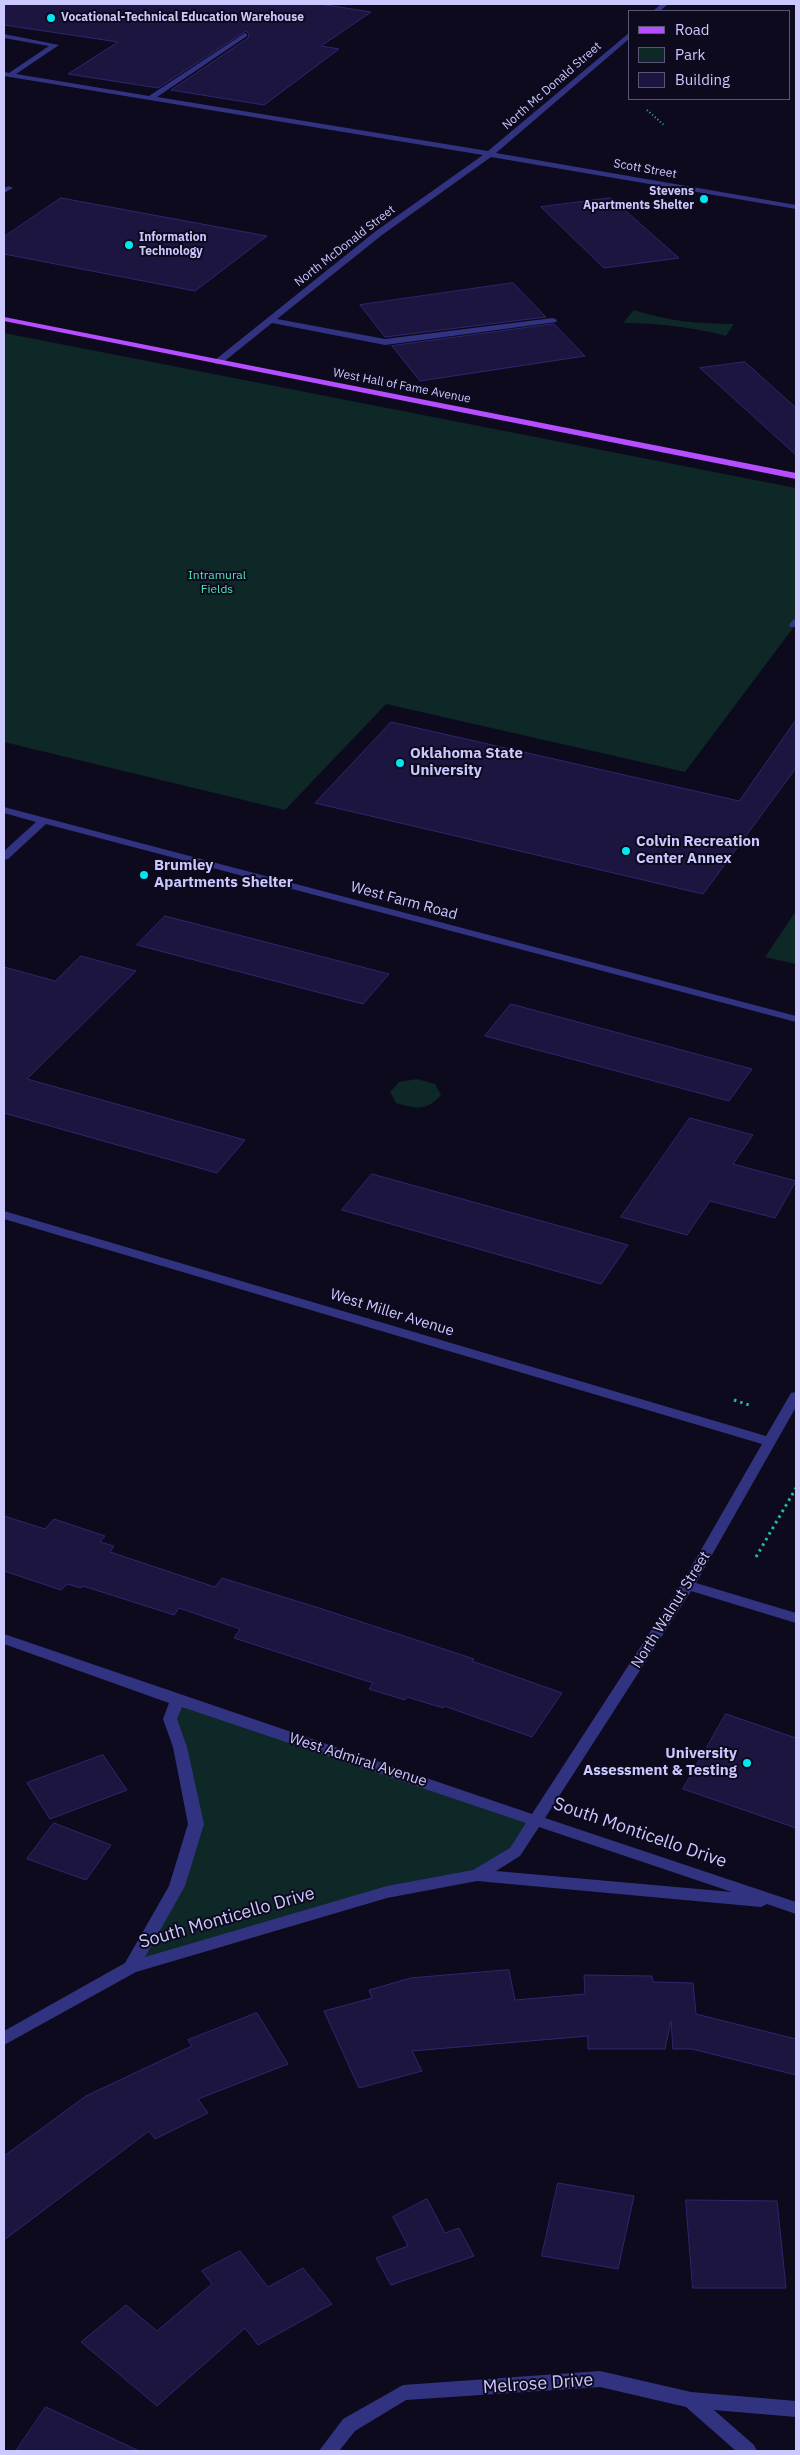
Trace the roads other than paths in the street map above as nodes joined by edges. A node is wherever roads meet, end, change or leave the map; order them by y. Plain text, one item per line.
1 (244, 35) dead end
2 (4, 36) edge
3 (628, 36) edge
4 (7, 74) edge
5 (150, 98) junction
6 (490, 154) junction
7 (796, 207) edge
8 (4, 319) edge
9 (269, 320) junction
10 (553, 320) dead end
11 (218, 362) junction
12 (796, 476) edge
13 (4, 810) edge
14 (44, 820) junction
15 (4, 858) edge
16 (796, 1019) edge
17 (4, 1215) edge
18 (796, 1396) edge
19 (770, 1442) junction
20 (688, 1585) junction
21 (796, 1618) edge
22 (4, 1640) edge
23 (177, 1700) junction
24 (538, 1820) junction
25 (477, 1875) junction
26 (789, 1905) edge
27 (131, 1968) junction
28 (4, 2039) edge
29 (691, 2400) junction
30 (796, 2410) edge
31 (328, 2451) edge
32 (748, 2451) edge

1 - 5 street
2 - 4 street
3 - 6 street, North Mc Donald Street
4 - 5 street, Scott Street
5 - 6 street, Scott Street
6 - 7 street, Scott Street
6 - 9 street, North McDonald Street
8 - 11 main road, West Hall of Fame Avenue
9 - 10 street
9 - 11 street, North McDonald Street
11 - 12 main road, West Hall of Fame Avenue
13 - 14 street, West Farm Road
14 - 15 street
14 - 16 street, West Farm Road
17 - 19 street, West Miller Avenue
18 - 19 street, North Walnut Street
19 - 20 street, North Walnut Street
20 - 21 street
20 - 24 street, North Walnut Street
22 - 23 street, West Admiral Avenue
23 - 24 street, West Admiral Avenue
23 - 27 street
24 - 25 street, South Monticello Drive
24 - 26 street, South Monticello Drive
25 - 26 street, South Monticello Drive
25 - 27 street, South Monticello Drive
27 - 28 street, South Monticello Drive
29 - 30 street, Melrose Drive
29 - 31 street, Melrose Drive
29 - 32 street

